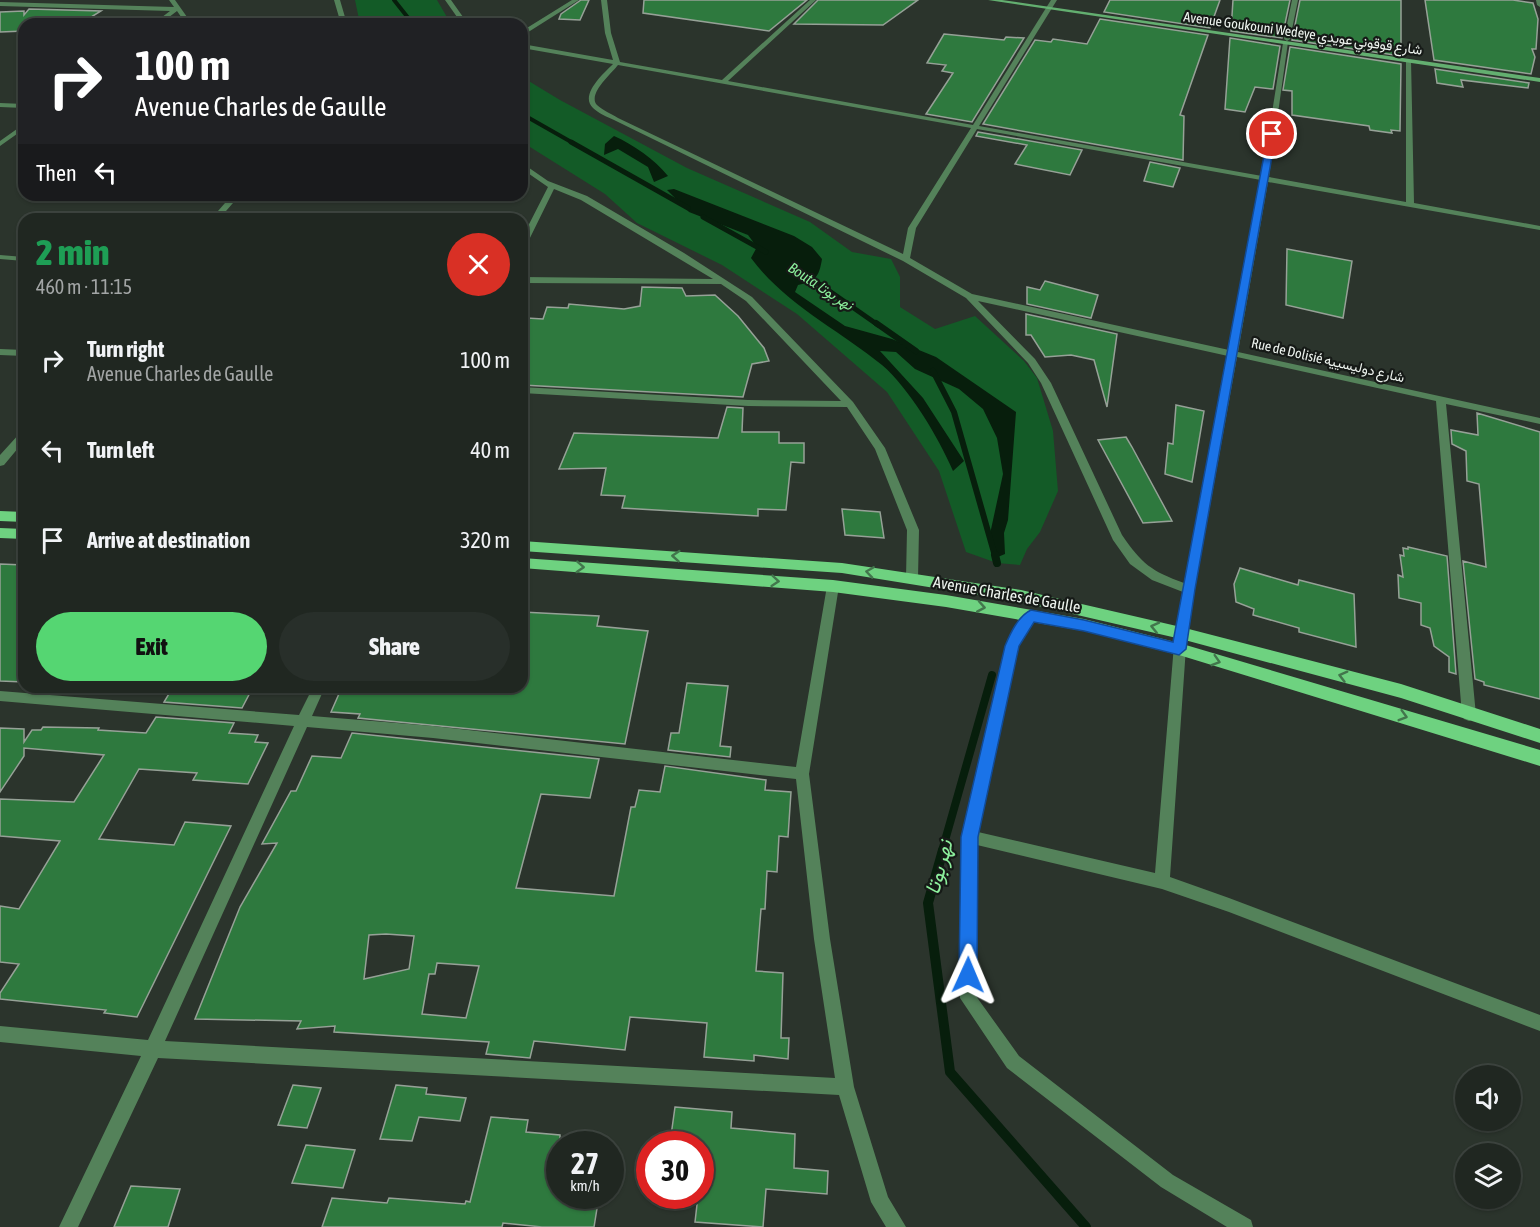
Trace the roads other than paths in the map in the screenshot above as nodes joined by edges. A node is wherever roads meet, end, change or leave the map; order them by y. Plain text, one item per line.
1 (172, 0) edge
2 (336, 0) edge
3 (448, 0) edge
4 (576, 0) edge
5 (604, 0) edge
6 (813, 0) edge
7 (991, 0) edge
8 (1018, 0) edge
9 (1295, 0) edge
10 (1539, 0) edge
11 (0, 4) edge
12 (1051, 4) edge
13 (1540, 5) edge
14 (176, 9) junction
15 (164, 18) edge
16 (184, 18) edge
17 (342, 18) edge
18 (461, 18) edge
19 (528, 30) edge
20 (1286, 41) junction
21 (528, 47) edge
22 (1409, 61) junction
23 (617, 63) junction
24 (1540, 78) edge
25 (724, 81) junction
26 (0, 105) edge
27 (18, 106) edge
28 (974, 127) junction
29 (18, 130) edge
30 (0, 144) edge
31 (528, 169) edge
32 (1265, 179) junction
33 (552, 186) junction
34 (231, 201) edge
35 (1410, 206) junction
36 (220, 213) edge
37 (1540, 228) edge
38 (528, 234) edge
39 (0, 257) edge
40 (18, 258) edge
41 (906, 259) junction
42 (528, 280) edge
43 (721, 282) junction
44 (969, 296) junction
45 (0, 352) edge
46 (1233, 352) junction
47 (18, 353) edge
48 (528, 390) edge
49 (1441, 399) junction
50 (850, 404) junction
51 (1540, 421) edge
52 (18, 442) edge
53 (0, 462) edge
54 (0, 516) edge
55 (18, 517) edge
56 (0, 533) edge
57 (18, 534) edge
58 (528, 546) edge
59 (528, 563) edge
60 (912, 578) junction
61 (833, 586) junction
62 (1188, 589) junction
63 (1023, 614) junction
64 (1181, 633) junction
65 (1179, 649) junction
66 (316, 693) edge
67 (0, 696) edge
68 (1469, 715) junction
69 (302, 721) junction
70 (1540, 736) edge
71 (1540, 758) edge
72 (802, 774) junction
73 (969, 837) junction
74 (1162, 882) junction
75 (1540, 1023) edge
76 (0, 1034) edge
77 (153, 1049) junction
78 (845, 1087) junction
79 (68, 1227) edge
80 (897, 1227) edge
81 (1244, 1227) edge

1 - 14 street
2 - 17 street
3 - 18 street
4 - 19 street
5 - 23 street
6 - 25 street
7 - 12 street, Avenue Goukouni Wedeye شارع قوقوني عويدي
8 - 12 street, Avenue Goukouni Wedeye شارع قوقوني عويدي
9 - 20 street
10 - 13 street
11 - 14 street
12 - 20 street, Avenue Goukouni Wedeye شارع قوقوني عويدي
12 - 28 street
14 - 15 street
14 - 16 street
20 - 22 street, Avenue Goukouni Wedeye شارع قوقوني عويدي
20 - 24 street, Avenue Goukouni Wedeye شارع قوقوني عويدي
20 - 32 street
21 - 23 street
22 - 24 street, Avenue Goukouni Wedeye شارع قوقوني عويدي
22 - 35 street
23 - 25 street
23 - 41 street
25 - 28 street
26 - 27 street
28 - 32 street
28 - 41 street
29 - 30 street
31 - 33 street
32 - 35 street
32 - 46 street
33 - 38 street
33 - 43 street
34 - 36 street
35 - 37 street
39 - 40 street
41 - 44 street
42 - 43 street
43 - 50 street
44 - 46 street, Rue de Dolisié شارع دوليسييه
44 - 62 street
45 - 47 street
46 - 49 street, Rue de Dolisié شارع دوليسييه
46 - 62 street
48 - 50 street
49 - 51 street, Rue de Dolisié شارع دوليسييه
49 - 68 street
50 - 60 street
52 - 53 street
54 - 55 main road
56 - 57 main road
60 -> 58 main road, Avenue Charles de Gaulle
59 -> 61 main road, Avenue Charles de Gaulle
64 -> 60 main road, Avenue Charles de Gaulle
61 -> 63 main road, Avenue Charles de Gaulle
61 - 72 street
62 - 64 street
63 - 65 main road, Avenue Charles de Gaulle
63 - 73 street
64 - 65 street
68 -> 64 main road, Avenue Charles de Gaulle
65 -> 71 main road, Avenue Charles de Gaulle
65 - 74 street
66 - 69 street
67 - 69 street
68 - 70 main road, Avenue Charles de Gaulle
69 - 72 street
69 - 77 street
72 - 78 street
73 - 74 street
73 - 81 street
74 - 75 street
76 - 77 street
77 - 78 street
77 - 79 street
78 - 80 street

